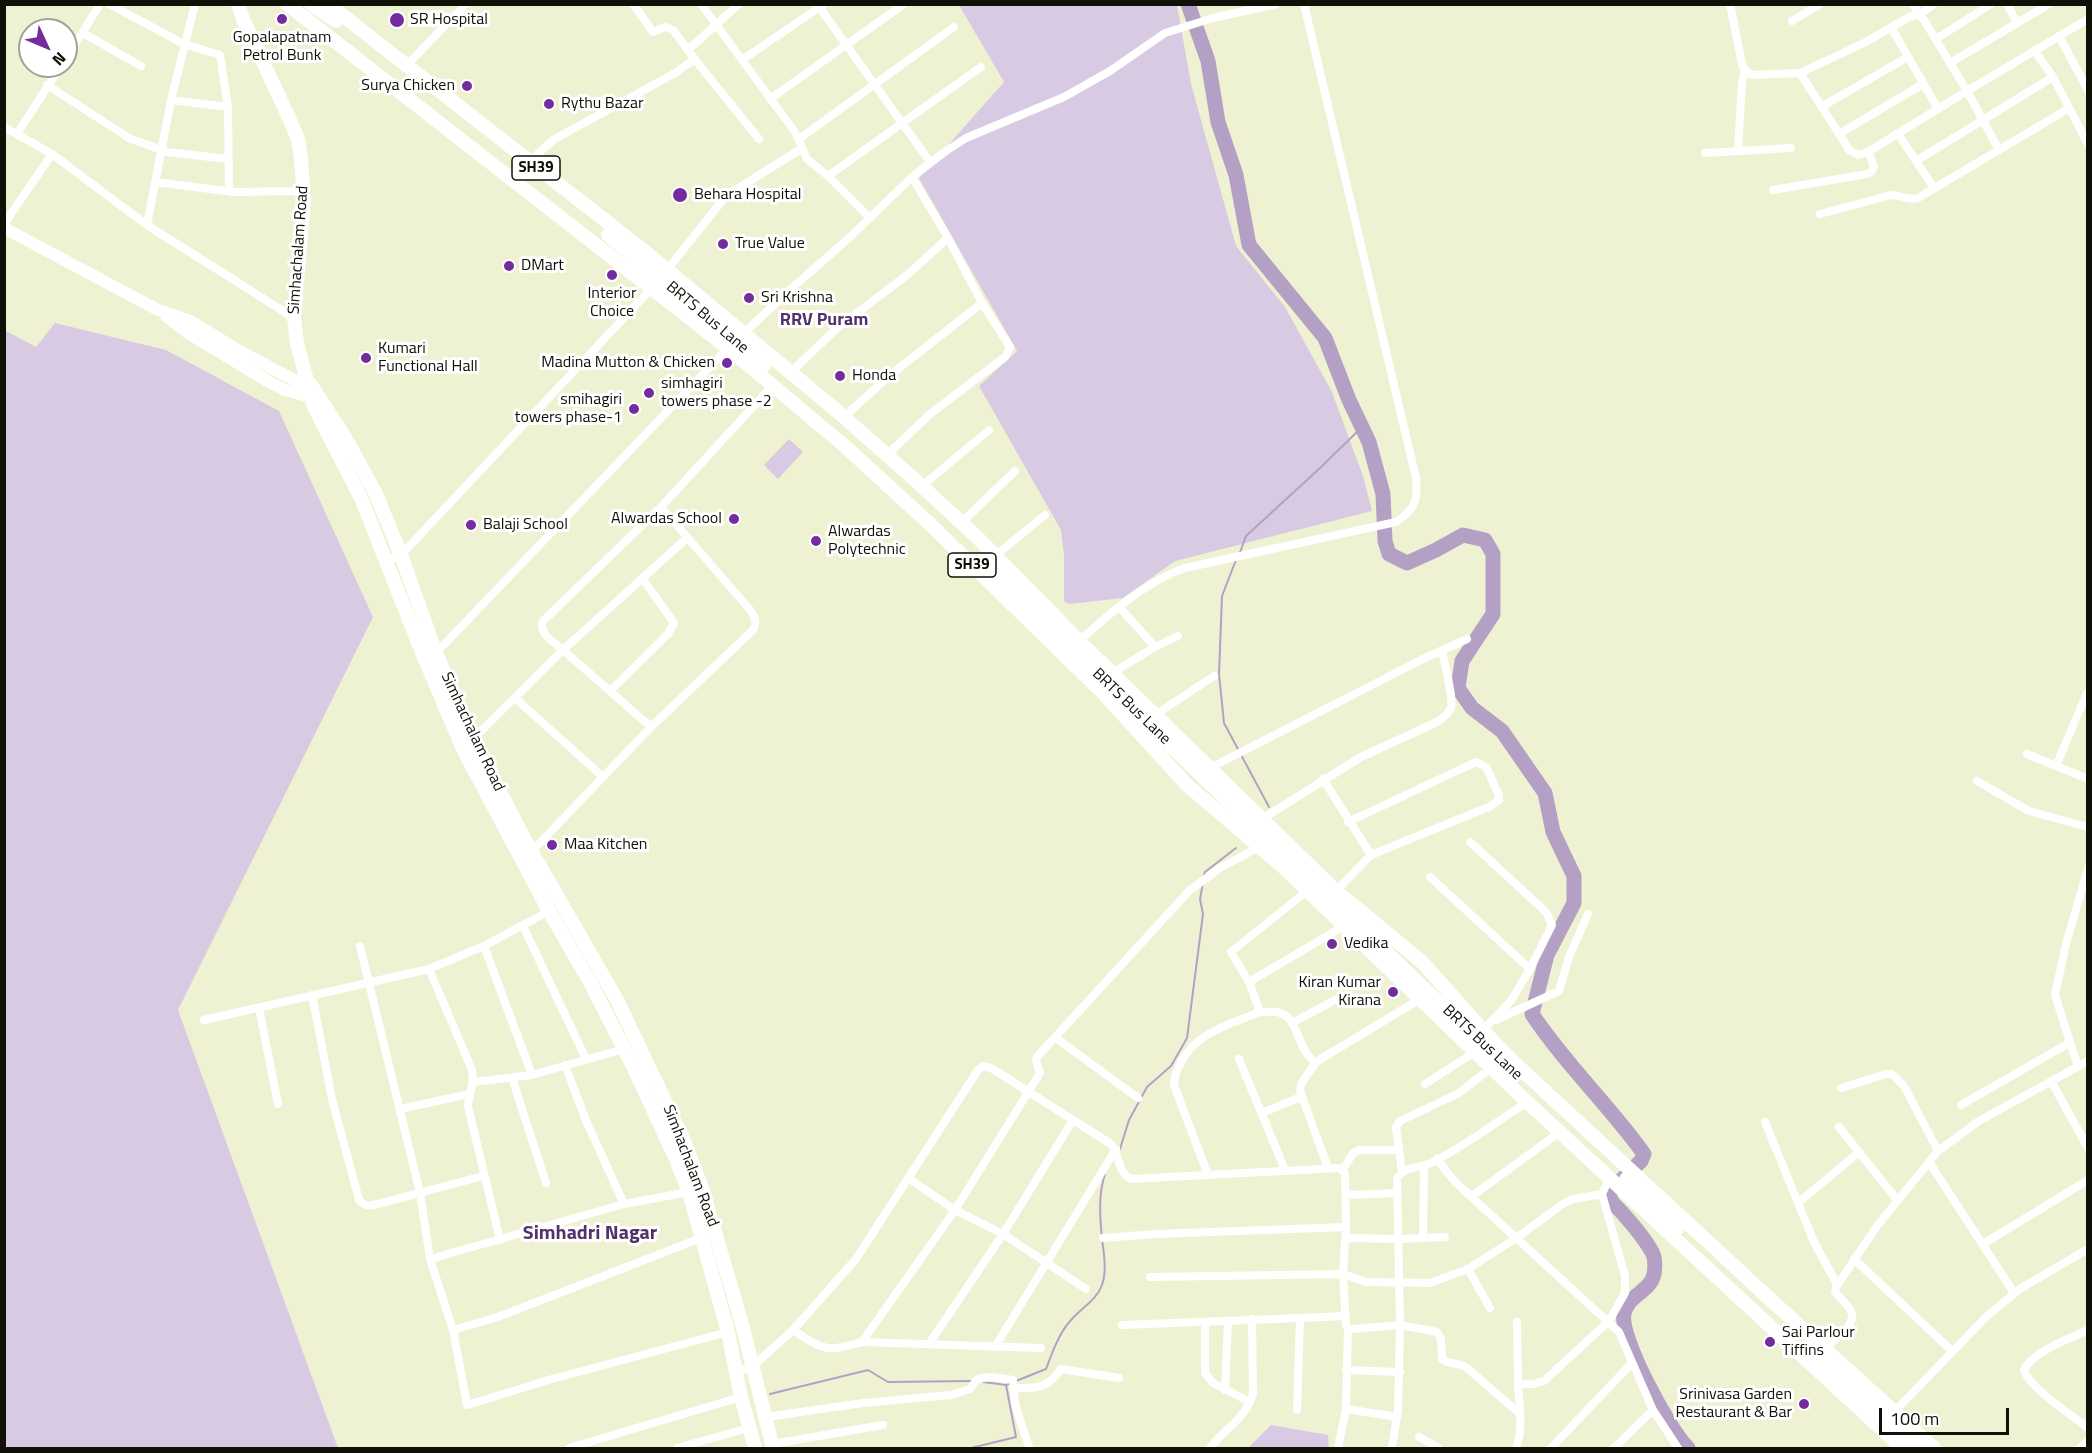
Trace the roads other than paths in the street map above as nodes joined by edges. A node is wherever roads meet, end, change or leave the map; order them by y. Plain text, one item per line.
1 (100, 4) edge
2 (109, 4) edge
3 (195, 4) edge
4 (241, 4) edge
5 (287, 4) edge
6 (311, 4) edge
7 (328, 4) edge
8 (466, 4) edge
9 (633, 4) edge
10 (701, 4) edge
11 (739, 4) edge
12 (904, 4) edge
13 (1276, 4) edge
14 (1305, 4) edge
15 (1730, 4) edge
16 (1820, 4) edge
17 (1913, 4) edge
18 (1934, 4) edge
19 (1991, 4) edge
20 (2007, 4) edge
21 (819, 6) edge
22 (2042, 6) edge
23 (1919, 15) junction
24 (2088, 19) edge
25 (1791, 21) dead end
26 (715, 23) junction
27 (2018, 23) junction
28 (954, 27) dead end
29 (1891, 27) junction
30 (83, 33) junction
31 (2059, 36) junction
32 (1936, 39) junction
33 (78, 41) edge
34 (184, 44) junction
35 (845, 45) junction
36 (688, 50) junction
37 (2034, 50) junction
38 (1908, 57) junction
39 (694, 59) junction
40 (742, 60) junction
41 (1950, 63) junction
42 (407, 65) junction
43 (141, 66) dead end
44 (981, 67) dead end
45 (1744, 70) junction
46 (1800, 73) junction
47 (2053, 77) junction
48 (52, 78) edge
49 (874, 84) junction
50 (1923, 84) junction
51 (47, 85) junction
52 (2088, 90) edge
53 (1967, 91) junction
54 (770, 99) junction
55 (171, 100) junction
56 (228, 107) junction
57 (1821, 107) junction
58 (1938, 109) junction
59 (2068, 109) junction
60 (1983, 121) junction
61 (902, 123) junction
62 (4, 126) edge
63 (17, 134) junction
64 (1839, 134) junction
65 (1898, 134) junction
66 (759, 139) dead end
67 (800, 140) junction
68 (2088, 144) edge
69 (1791, 148) dead end
70 (801, 149) junction
71 (1999, 150) junction
72 (162, 151) junction
73 (1738, 151) junction
74 (1868, 152) junction
75 (1705, 153) dead end
76 (52, 154) junction
77 (228, 159) junction
78 (1916, 161) junction
79 (529, 162) junction
80 (930, 162) junction
81 (828, 176) junction
82 (912, 177) junction
83 (156, 182) junction
84 (1934, 188) junction
85 (1773, 190) dead end
86 (304, 191) junction
87 (229, 192) junction
88 (1820, 214) dead end
89 (870, 218) junction
90 (147, 225) junction
91 (4, 226) edge
92 (948, 238) junction
93 (667, 270) junction
94 (651, 289) junction
95 (982, 303) junction
96 (294, 318) junction
97 (735, 341) junction
98 (791, 372) junction
99 (773, 385) junction
100 (308, 387) junction
101 (844, 417) junction
102 (989, 430) dead end
103 (887, 455) junction
104 (1015, 471) dead end
105 (922, 486) junction
106 (662, 507) junction
107 (1045, 515) dead end
108 (961, 523) junction
109 (687, 538) junction
110 (401, 555) junction
111 (995, 556) junction
112 (386, 561) junction
113 (642, 578) junction
114 (1120, 608) junction
115 (1178, 636) dead end
116 (1467, 639) dead end
117 (1079, 641) junction
118 (1155, 646) junction
119 (563, 650) junction
120 (1442, 650) junction
121 (436, 653) junction
122 (1112, 674) junction
123 (1214, 676) dead end
124 (610, 691) junction
125 (2087, 693) edge
126 (515, 698) junction
127 (1155, 715) junction
128 (651, 727) junction
129 (471, 746) junction
130 (2027, 754) dead end
131 (2056, 766) junction
132 (1210, 768) junction
133 (603, 777) junction
134 (1323, 779) junction
135 (2088, 779) edge
136 (1977, 782) dead end
137 (1262, 819) junction
138 (1348, 822) junction
139 (2088, 827) edge
140 (1470, 842) dead end
141 (1259, 847) junction
142 (532, 851) junction
143 (1371, 855) junction
144 (2088, 868) edge
145 (1430, 876) dead end
146 (1307, 891) junction
147 (1336, 891) junction
148 (562, 903) junction
149 (549, 911) junction
150 (1588, 914) dead end
151 (523, 926) junction
152 (1344, 926) junction
153 (360, 946) dead end
154 (484, 946) junction
155 (429, 969) junction
156 (1530, 969) junction
157 (371, 982) junction
158 (1249, 982) junction
159 (312, 995) junction
160 (1420, 999) junction
161 (1335, 1000) dead end
162 (259, 1008) junction
163 (1260, 1012) junction
164 (204, 1020) dead end
165 (1292, 1023) junction
166 (1486, 1027) junction
167 (1056, 1038) junction
168 (2070, 1043) junction
169 (624, 1049) junction
170 (1475, 1053) junction
171 (586, 1059) junction
172 (1239, 1059) dead end
173 (2088, 1061) edge
174 (1316, 1062) junction
175 (565, 1065) junction
176 (2078, 1067) junction
177 (1491, 1068) junction
178 (532, 1076) junction
179 (512, 1078) junction
180 (2051, 1081) junction
181 (474, 1082) junction
182 (1425, 1084) dead end
183 (1841, 1088) dead end
184 (1028, 1091) junction
185 (469, 1094) junction
186 (1301, 1096) junction
187 (1138, 1098) dead end
188 (1526, 1101) junction
189 (278, 1104) dead end
190 (1961, 1105) dead end
191 (400, 1109) junction
192 (1264, 1112) dead end
193 (1073, 1120) junction
194 (1765, 1122) dead end
195 (1839, 1127) dead end
196 (2084, 1131) edge
197 (1560, 1132) junction
198 (2088, 1148) edge
199 (1116, 1150) junction
200 (1397, 1150) junction
201 (1938, 1151) junction
202 (1859, 1152) junction
203 (1437, 1159) junction
204 (1929, 1162) junction
205 (1424, 1166) junction
206 (1328, 1168) junction
207 (1285, 1170) junction
208 (1342, 1170) junction
209 (1402, 1172) junction
210 (1614, 1173) junction
211 (1208, 1175) junction
212 (483, 1176) junction
213 (908, 1178) junction
214 (2088, 1180) edge
215 (546, 1183) dead end
216 (695, 1190) junction
217 (420, 1193) junction
218 (1398, 1193) junction
219 (1602, 1194) junction
220 (1346, 1195) junction
221 (1472, 1196) junction
222 (1648, 1200) junction
223 (1898, 1201) junction
224 (1798, 1203) junction
225 (624, 1204) junction
226 (956, 1210) junction
227 (1346, 1227) junction
228 (1003, 1234) junction
229 (1445, 1237) dead end
230 (1518, 1237) junction
231 (701, 1238) junction
232 (1103, 1238) dead end
233 (1345, 1238) junction
234 (1424, 1238) junction
235 (1399, 1239) junction
236 (500, 1240) junction
237 (1983, 1244) junction
238 (2088, 1249) edge
239 (430, 1259) junction
240 (1854, 1260) junction
241 (1046, 1261) junction
242 (1468, 1269) junction
243 (1343, 1274) junction
244 (1150, 1277) dead end
245 (1400, 1283) junction
246 (1837, 1284) junction
247 (1086, 1289) dead end
248 (2014, 1293) junction
249 (1490, 1308) dead end
250 (1345, 1316) junction
251 (1300, 1318) junction
252 (1252, 1319) junction
253 (1228, 1321) junction
254 (1205, 1322) junction
255 (1517, 1322) dead end
256 (1609, 1322) junction
257 (1122, 1325) dead end
258 (1400, 1325) junction
259 (1348, 1329) junction
260 (2088, 1329) edge
261 (453, 1330) junction
262 (793, 1330) junction
263 (728, 1332) junction
264 (862, 1341) junction
265 (928, 1344) junction
266 (994, 1347) junction
267 (1041, 1348) dead end
268 (1824, 1349) junction
269 (1952, 1351) junction
270 (1632, 1363) junction
271 (753, 1366) junction
272 (1346, 1370) junction
273 (736, 1372) junction
274 (1400, 1372) junction
275 (1119, 1378) dead end
276 (1013, 1384) junction
277 (1518, 1384) junction
278 (1225, 1390) junction
279 (741, 1397) junction
280 (1251, 1400) junction
281 (1346, 1409) junction
282 (1297, 1410) dead end
283 (1653, 1410) junction
284 (1893, 1413) junction
285 (1520, 1414) junction
286 (1397, 1417) junction
287 (766, 1418) junction
288 (883, 1425) dead end
289 (749, 1428) junction
290 (2088, 1428) edge
291 (1419, 1437) dead end
292 (2088, 1441) edge
293 (773, 1446) edge
294 (1897, 1447) edge
295 (1029, 1448) edge
296 (569, 1449) edge
297 (677, 1449) edge
298 (755, 1449) edge
299 (1210, 1449) edge
300 (1338, 1449) edge
301 (1392, 1449) edge
302 (1438, 1449) edge
303 (1516, 1449) edge
304 (1551, 1449) edge
305 (1614, 1449) edge
306 (1678, 1449) edge
307 (1918, 1449) edge
308 (1934, 1449) edge
309 (2080, 1449) edge

1 - 30 street
2 - 34 street
3 - 34 street
4 - 86 main road, Simhachalam Road
5 - 94 main road, SH39
6 - 97 main road, BRTS Bus Lane
7 - 42 main road, SH39
8 - 42 street
9 - 36 street
10 - 26 street
11 - 26 street
12 - 35 street
13 - 80 street
14 - 114 street
15 - 45 street
16 - 25 street
17 - 23 street
18 - 23 street
19 - 32 street
20 - 27 street
21 - 35 street
21 - 40 street
22 - 27 street
23 - 29 street
23 - 32 street
24 - 31 street
26 - 36 street
26 - 40 street
27 - 41 street
28 - 49 street
29 - 38 street
29 - 46 street
30 - 33 street
30 - 43 street
31 - 37 street
31 - 52 street
32 - 41 street
34 - 55 street
34 - 56 street
35 - 49 street
35 - 54 street
36 - 39 street
37 - 47 street
37 - 53 street
38 - 50 street
38 - 57 street
39 - 66 street
39 - 79 street
40 - 54 street
41 - 53 street
42 - 79 main road, SH39
44 - 61 street
45 - 46 street
45 - 73 street
46 - 57 street
47 - 59 street
47 - 60 street
48 - 51 street
49 - 61 street
49 - 67 street
50 - 58 street
50 - 64 street
51 - 63 street
51 - 72 street
53 - 58 street
53 - 60 street
54 - 67 street
55 - 56 street
55 - 72 street
56 - 77 street
57 - 64 street
58 - 65 street
59 - 68 street
59 - 71 street
60 - 71 street
60 - 78 street
61 - 80 street
61 - 81 street
62 - 63 street
63 - 76 street
64 - 74 street
65 - 74 street
65 - 78 street
67 - 70 street
69 - 73 street
70 - 81 street
70 - 93 street
71 - 84 street
72 - 77 street
72 - 83 street
73 - 75 street
74 - 85 street
76 - 90 street
76 - 91 street
77 - 87 street
78 - 84 street
79 - 93 main road, SH39
80 - 82 street
81 - 89 street
82 - 89 street
82 - 92 street
83 - 87 street
83 - 90 street
84 - 88 street
86 - 87 street
86 - 96 main road, Simhachalam Road
89 - 97 street
90 - 96 street
91 - 100 street
92 - 95 street
92 - 98 street
93 - 97 main road, SH39
94 - 97 main road, SH39
94 - 110 street
95 - 101 street
95 - 103 street
96 - 100 main road, Simhachalam Road
97 - 98 main road, SH39
97 - 99 main road, SH39
97 - 121 street
97 - 210 main road, BRTS Bus Lane
98 - 101 main road, SH39
99 - 106 street
99 - 141 main road, SH39
100 - 110 main road, Simhachalam Road
100 - 112 main road
101 - 103 main road, SH39
102 - 105 street
103 - 105 main road, SH39
104 - 108 street
105 - 108 main road, SH39
106 - 109 street
106 - 119 street
107 - 111 street
108 - 111 main road, SH39
109 - 113 street
109 - 128 street
110 - 112 street
110 - 121 main road, Simhachalam Road
111 - 117 main road, SH39
112 - 129 main road
113 - 119 street
113 - 124 street
114 - 117 street
114 - 118 street
115 - 118 street
116 - 120 street
117 - 122 main road, SH39
118 - 122 street
119 - 124 street
119 - 126 street
120 - 132 street
120 - 134 street
121 - 129 main road, Simhachalam Road
122 - 127 main road, SH39
123 - 127 street
124 - 128 street
125 - 131 street
126 - 129 street
126 - 133 street
127 - 132 main road, SH39
128 - 133 street
129 - 142 main road, Simhachalam Road
129 - 149 main road
130 - 131 street
131 - 135 street
132 - 137 main road, SH39
133 - 142 street
134 - 137 street
134 - 138 street
136 - 139 street
137 - 147 main road, SH39
138 - 143 street
138 - 143 street
140 - 156 street
141 - 146 main road, SH39
141 - 167 street
142 - 148 main road, Simhachalam Road
143 - 147 street
144 - 168 street
145 - 156 street
146 - 152 main road, SH39
146 - 158 street
147 - 166 main road, SH39
148 - 149 main road
148 - 216 main road, Simhachalam Road
149 - 151 street
149 - 169 main road
150 - 166 street
151 - 154 street
151 - 171 street
152 - 158 street
152 - 160 main road, SH39
153 - 157 street
154 - 155 street
154 - 178 street
155 - 157 street
155 - 181 street
156 - 166 street
157 - 159 street
157 - 191 street
158 - 163 street
159 - 162 street
159 - 217 street
160 - 170 main road, SH39
160 - 174 street
161 - 165 street
162 - 164 street
162 - 189 street
163 - 165 street
163 - 211 street
165 - 174 street
166 - 210 main road, SH39
167 - 184 street
167 - 187 street
168 - 176 street
168 - 190 street
169 - 171 street
169 - 216 main road
170 - 177 main road, SH39
170 - 182 street
171 - 175 street
172 - 207 street
173 - 176 street
174 - 186 street
175 - 178 street
175 - 225 street
176 - 180 street
177 - 188 main road, SH39
177 - 200 street
178 - 179 street
179 - 181 street
179 - 215 street
180 - 196 street
180 - 201 street
181 - 185 street
183 - 201 street
184 - 193 street
184 - 213 street
184 - 226 street
185 - 191 street
185 - 212 street
186 - 192 street
186 - 206 street
188 - 197 main road, SH39
188 - 203 street
191 - 217 street
193 - 199 street
193 - 228 street
194 - 224 street
195 - 202 street
196 - 198 street
197 - 210 main road, SH39
197 - 221 street
199 - 211 street
199 - 241 street
200 - 208 street
200 - 209 street
201 - 204 street
202 - 223 street
202 - 224 street
203 - 205 street
203 - 221 street
204 - 223 street
204 - 237 street
205 - 209 street
205 - 234 street
206 - 207 street
206 - 208 street
207 - 211 street
208 - 220 street
209 - 218 street
210 - 219 street
210 - 222 main road, SH39
210 - 222 main road, SH39
212 - 217 street
212 - 236 street
213 - 226 street
213 - 262 street
214 - 237 street
216 - 225 street
216 - 231 main road
216 - 271 main road, Simhachalam Road
217 - 239 street
218 - 220 street
218 - 235 street
219 - 230 street
219 - 256 street
220 - 227 street
221 - 230 street
222 - 268 main road, SH39
222 - 294 main road, SH39
222 - 307 main road
223 - 240 street
224 - 246 street
225 - 236 street
226 - 228 street
226 - 264 street
227 - 232 street
227 - 233 street
228 - 241 street
228 - 265 street
229 - 234 street
230 - 242 street
230 - 256 street
231 - 261 street
231 - 263 main road
233 - 235 street
233 - 243 street
234 - 235 street
235 - 245 street
236 - 239 street
237 - 248 street
238 - 248 street
239 - 261 street
240 - 246 street
240 - 269 street
241 - 247 street
241 - 266 street
242 - 245 street
242 - 249 street
243 - 244 street
243 - 245 street
243 - 250 street
245 - 258 street
246 - 268 street
248 - 269 street
250 - 251 street
250 - 259 street
251 - 252 street
251 - 282 street
252 - 253 street
252 - 280 street
253 - 254 street
253 - 278 street
254 - 257 street
254 - 278 street
255 - 277 street
256 - 270 street
256 - 277 street
258 - 259 street
258 - 274 street
258 - 285 street
259 - 272 street
260 - 290 street
261 - 263 street
262 - 264 street
262 - 271 street
263 - 273 main road
264 - 265 street
265 - 266 street
266 - 267 street
268 - 284 main road, SH39
269 - 284 street
270 - 283 street
270 - 304 street
271 - 273 street
271 - 287 main road, Simhachalam Road
272 - 274 street
272 - 281 street
273 - 279 main road
274 - 286 street
275 - 276 street
276 - 287 street
276 - 295 street
277 - 285 street
278 - 280 street
279 - 289 main road
279 - 296 street
280 - 299 street
281 - 286 street
281 - 300 street
283 - 305 street
283 - 306 street
284 - 308 main road, SH39
285 - 303 street
286 - 301 street
287 - 293 main road, Simhachalam Road
288 - 293 street
289 - 297 street
289 - 298 main road
291 - 302 street
292 - 309 street

